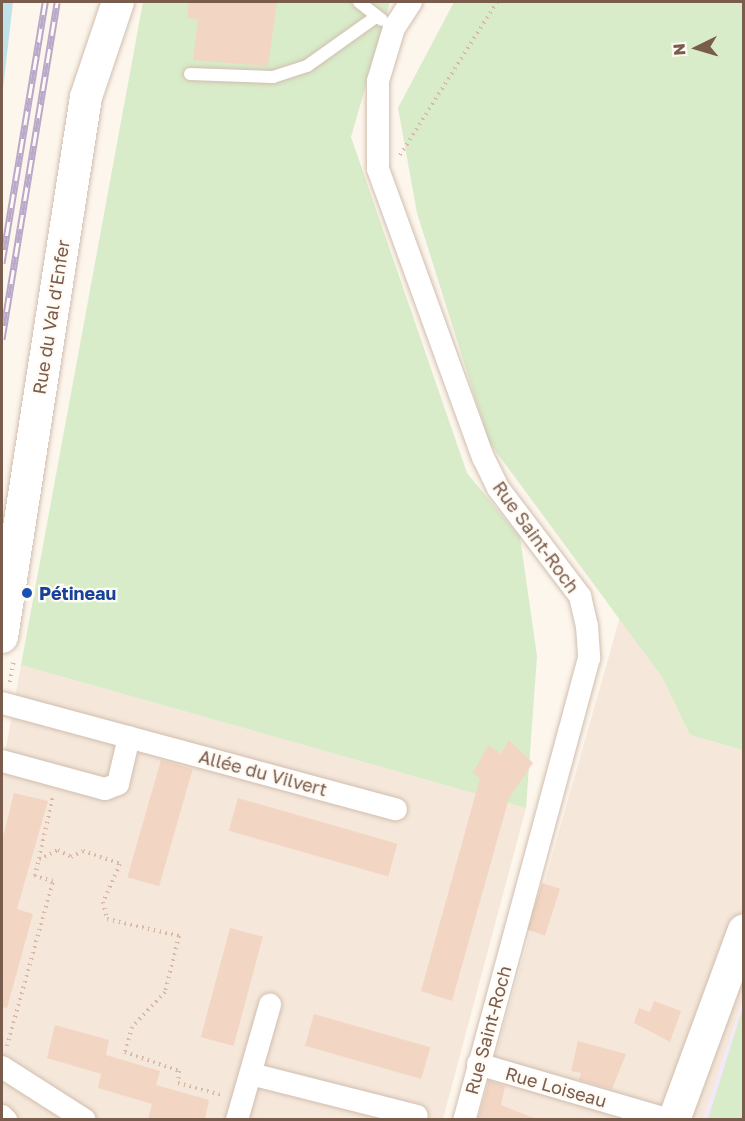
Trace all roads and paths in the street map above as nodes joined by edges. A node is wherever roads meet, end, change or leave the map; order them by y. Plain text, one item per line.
1 (118, 2) edge
2 (359, 2) edge
3 (411, 2) edge
4 (497, 2) edge
5 (385, 22) junction
6 (190, 74) dead end
7 (382, 179) junction
8 (2, 637) edge
9 (2, 703) edge
10 (129, 737) junction
11 (2, 761) edge
12 (58, 776) junction
13 (396, 809) dead end
14 (39, 859) junction
15 (744, 930) edge
16 (270, 1005) dead end
17 (3, 1060) edge
18 (478, 1064) junction
19 (251, 1074) junction
20 (240, 1110) edge
21 (2, 1116) edge
22 (417, 1116) dead end
23 (6, 1119) edge
24 (85, 1119) edge
25 (464, 1119) edge
26 (669, 1119) edge
27 (674, 1119) edge

1 - 8 street, Rue du Val d'Enfer
2 - 5 lane
3 - 5 street, Rue Saint-Roch
4 - 7 path
5 - 6 lane
5 - 7 street, Rue Saint-Roch
7 - 18 street, Rue Saint-Roch
9 - 10 street, Allée du Vilvert
10 - 12 street
10 - 13 street, Allée du Vilvert
11 - 12 street
12 - 14 path
14 - 17 path
14 - 20 path
15 - 27 street
16 - 19 street
17 - 24 street
18 - 25 street, Rue Saint-Roch
18 - 26 street, Rue Loiseau
19 - 20 street
19 - 22 street
21 - 23 street

